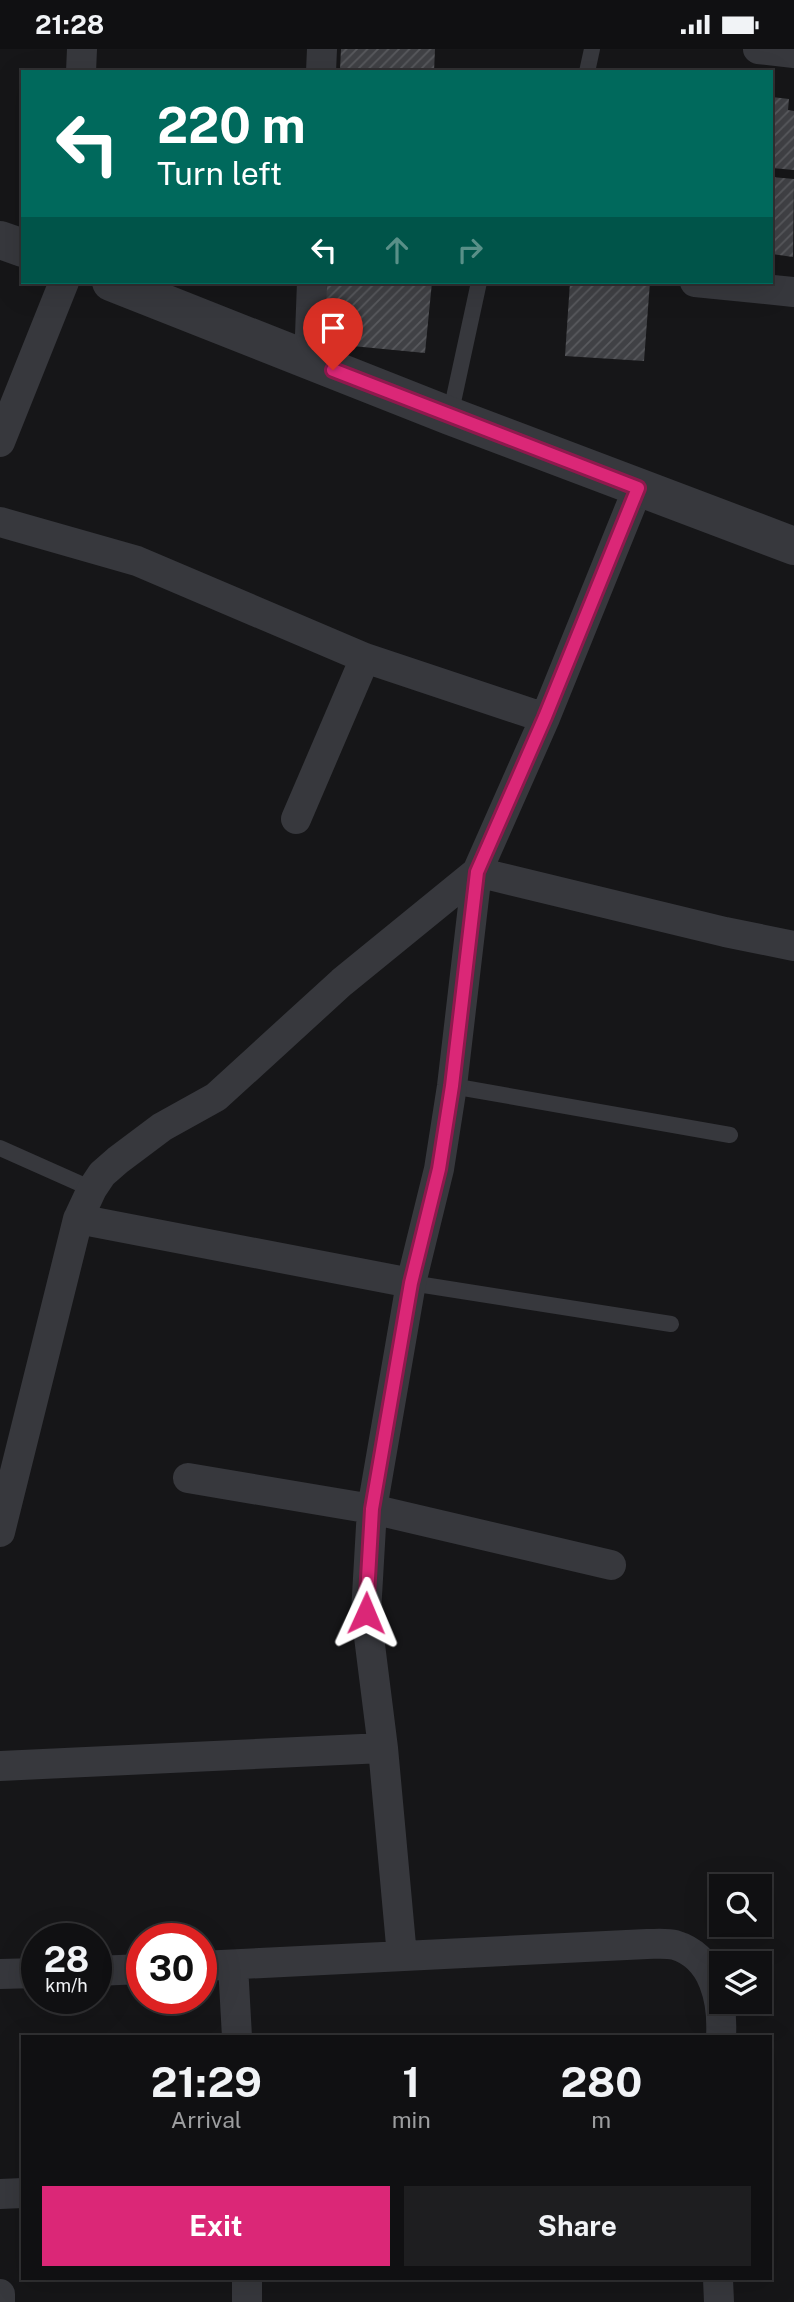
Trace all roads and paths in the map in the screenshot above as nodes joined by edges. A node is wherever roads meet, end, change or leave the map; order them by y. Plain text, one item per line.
1 (82, 49) edge
2 (322, 49) edge
3 (592, 49) edge
4 (758, 49) edge
5 (794, 53) edge
6 (80, 70) edge
7 (321, 70) edge
8 (587, 70) edge
9 (0, 240) edge
10 (21, 247) edge
11 (63, 284) edge
12 (116, 284) edge
13 (312, 284) edge
14 (479, 284) edge
15 (715, 284) edge
16 (794, 292) edge
17 (309, 361) junction
18 (450, 416) junction
19 (0, 442) edge
20 (638, 488) junction
21 (0, 522) edge
22 (794, 545) edge
23 (365, 658) junction
24 (545, 717) junction
25 (296, 819) dead end
26 (477, 872) junction
27 (794, 946) edge
28 (452, 1086) junction
29 (730, 1135) dead end
30 (0, 1148) edge
31 (92, 1189) junction
32 (78, 1219) junction
33 (411, 1283) junction
34 (671, 1324) dead end
35 (188, 1478) dead end
36 (372, 1509) junction
37 (0, 1532) edge
38 (611, 1565) dead end
39 (383, 1748) junction
40 (0, 1766) edge
41 (402, 1956) junction
42 (233, 1965) junction
43 (217, 1966) edge
44 (21, 1973) edge
45 (0, 1974) edge
46 (237, 2035) edge
47 (721, 2035) edge
48 (21, 2193) edge
49 (0, 2195) edge
50 (247, 2280) edge
51 (718, 2280) edge
52 (0, 2294) edge
53 (0, 2302) edge
54 (247, 2302) edge
55 (719, 2302) edge

1 - 6 street
2 - 7 street
3 - 8 lane
4 - 5 street
9 - 10 street
11 - 19 street
12 - 17 street
13 - 17 street
14 - 18 lane
15 - 16 street
17 - 18 street
18 - 20 street
20 - 22 street
20 - 24 street
21 - 23 street
23 - 24 street
23 - 25 street
24 - 26 street
26 - 27 street
26 - 28 street
26 - 31 street
28 - 29 lane
28 - 33 street
30 - 31 lane
31 - 32 street
32 - 33 street
32 - 37 street
33 - 34 lane
33 - 36 street
35 - 36 street
36 - 38 street
36 - 39 street
39 - 40 street
39 - 41 street
41 - 42 street
41 - 47 street
42 - 43 street
42 - 46 street
44 - 45 street
48 - 49 street
50 - 54 street
51 - 55 street
52 - 53 street

